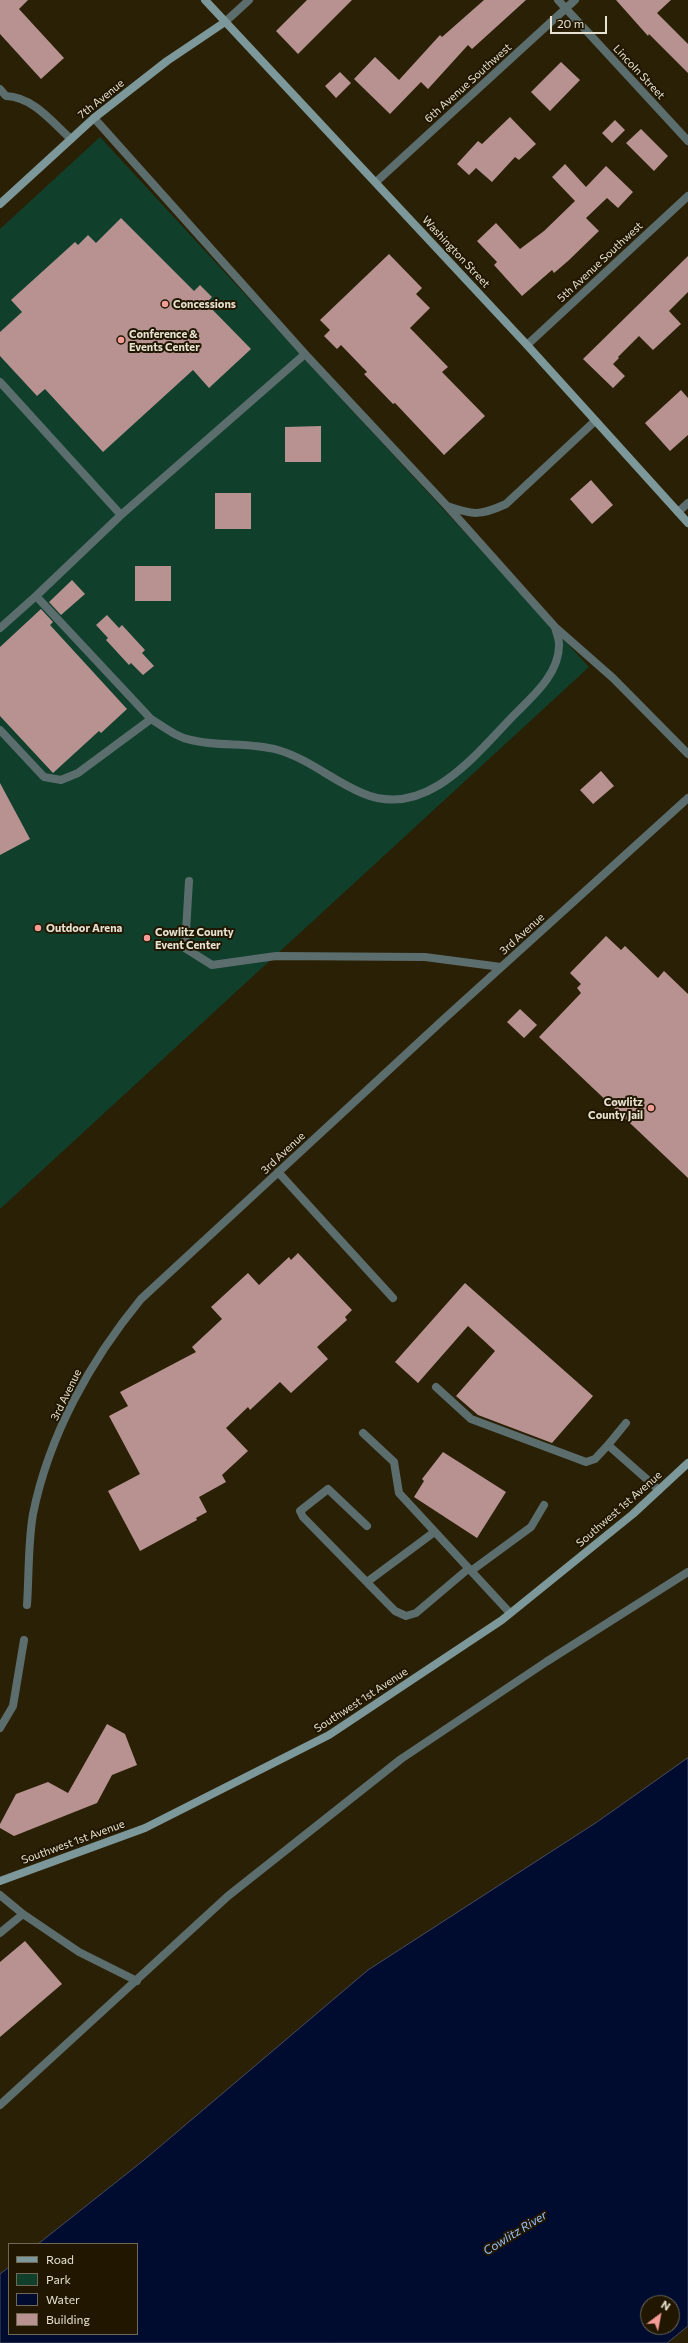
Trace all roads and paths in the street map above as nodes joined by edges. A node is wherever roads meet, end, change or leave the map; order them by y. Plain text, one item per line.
1 (205, 0) edge
2 (249, 0) edge
3 (558, 0) edge
4 (575, 0) edge
5 (566, 9) junction
6 (225, 22) junction
7 (0, 89) edge
8 (94, 118) junction
9 (71, 139) junction
10 (688, 141) edge
11 (376, 182) junction
12 (688, 196) edge
13 (0, 204) edge
14 (527, 345) junction
15 (305, 354) junction
16 (0, 382) edge
17 (595, 421) junction
18 (688, 503) edge
19 (447, 506) junction
20 (678, 512) junction
21 (121, 515) junction
22 (688, 523) edge
23 (36, 596) junction
24 (555, 627) junction
25 (0, 628) edge
26 (151, 719) junction
27 (0, 730) edge
28 (688, 754) edge
29 (688, 798) edge
30 (189, 881) dead end
31 (501, 967) junction
32 (278, 1172) junction
33 (393, 1298) dead end
34 (436, 1387) dead end
35 (626, 1423) dead end
36 (363, 1433) dead end
37 (608, 1445) junction
38 (688, 1463) edge
39 (659, 1490) junction
40 (544, 1505) dead end
41 (367, 1526) dead end
42 (433, 1533) junction
43 (470, 1570) junction
44 (688, 1572) edge
45 (366, 1582) junction
46 (27, 1605) dead end
47 (510, 1613) junction
48 (24, 1640) dead end
49 (0, 1728) edge
50 (0, 1881) edge
51 (0, 1895) edge
52 (23, 1914) junction
53 (0, 1933) edge
54 (137, 1981) junction
55 (0, 2105) edge

1 - 6 street, Washington Street
2 - 6 street
3 - 5 street, Lincoln Street
4 - 5 street, 6th Avenue Southwest
5 - 10 street, Lincoln Street
5 - 11 street, 6th Avenue Southwest
6 - 8 street, 7th Avenue
6 - 11 street, Washington Street
7 - 9 street
8 - 9 street, 7th Avenue
8 - 15 street
9 - 13 street, 7th Avenue
11 - 14 street, Washington Street
12 - 14 street, 5th Avenue Southwest
14 - 17 street, Washington Street
15 - 19 street
15 - 21 street
16 - 21 street
17 - 19 street
17 - 20 street, Washington Street
18 - 20 street
19 - 24 street
20 - 22 street, Washington Street
21 - 23 street
23 - 25 street
23 - 26 street
24 - 26 street
24 - 28 street
26 - 27 street
29 - 31 street, 3rd Avenue
30 - 31 street
31 - 32 street, 3rd Avenue
32 - 33 street
32 - 46 street, 3rd Avenue
34 - 37 street
35 - 37 street
36 - 42 street
37 - 39 street
38 - 39 street, Southwest 1st Avenue
39 - 47 street, Southwest 1st Avenue
40 - 43 street
41 - 45 street
42 - 43 street
42 - 45 street
43 - 45 street
43 - 47 street
44 - 54 street
47 - 50 street, Southwest 1st Avenue
48 - 49 street
51 - 52 street
52 - 53 street
52 - 54 street
54 - 55 street

